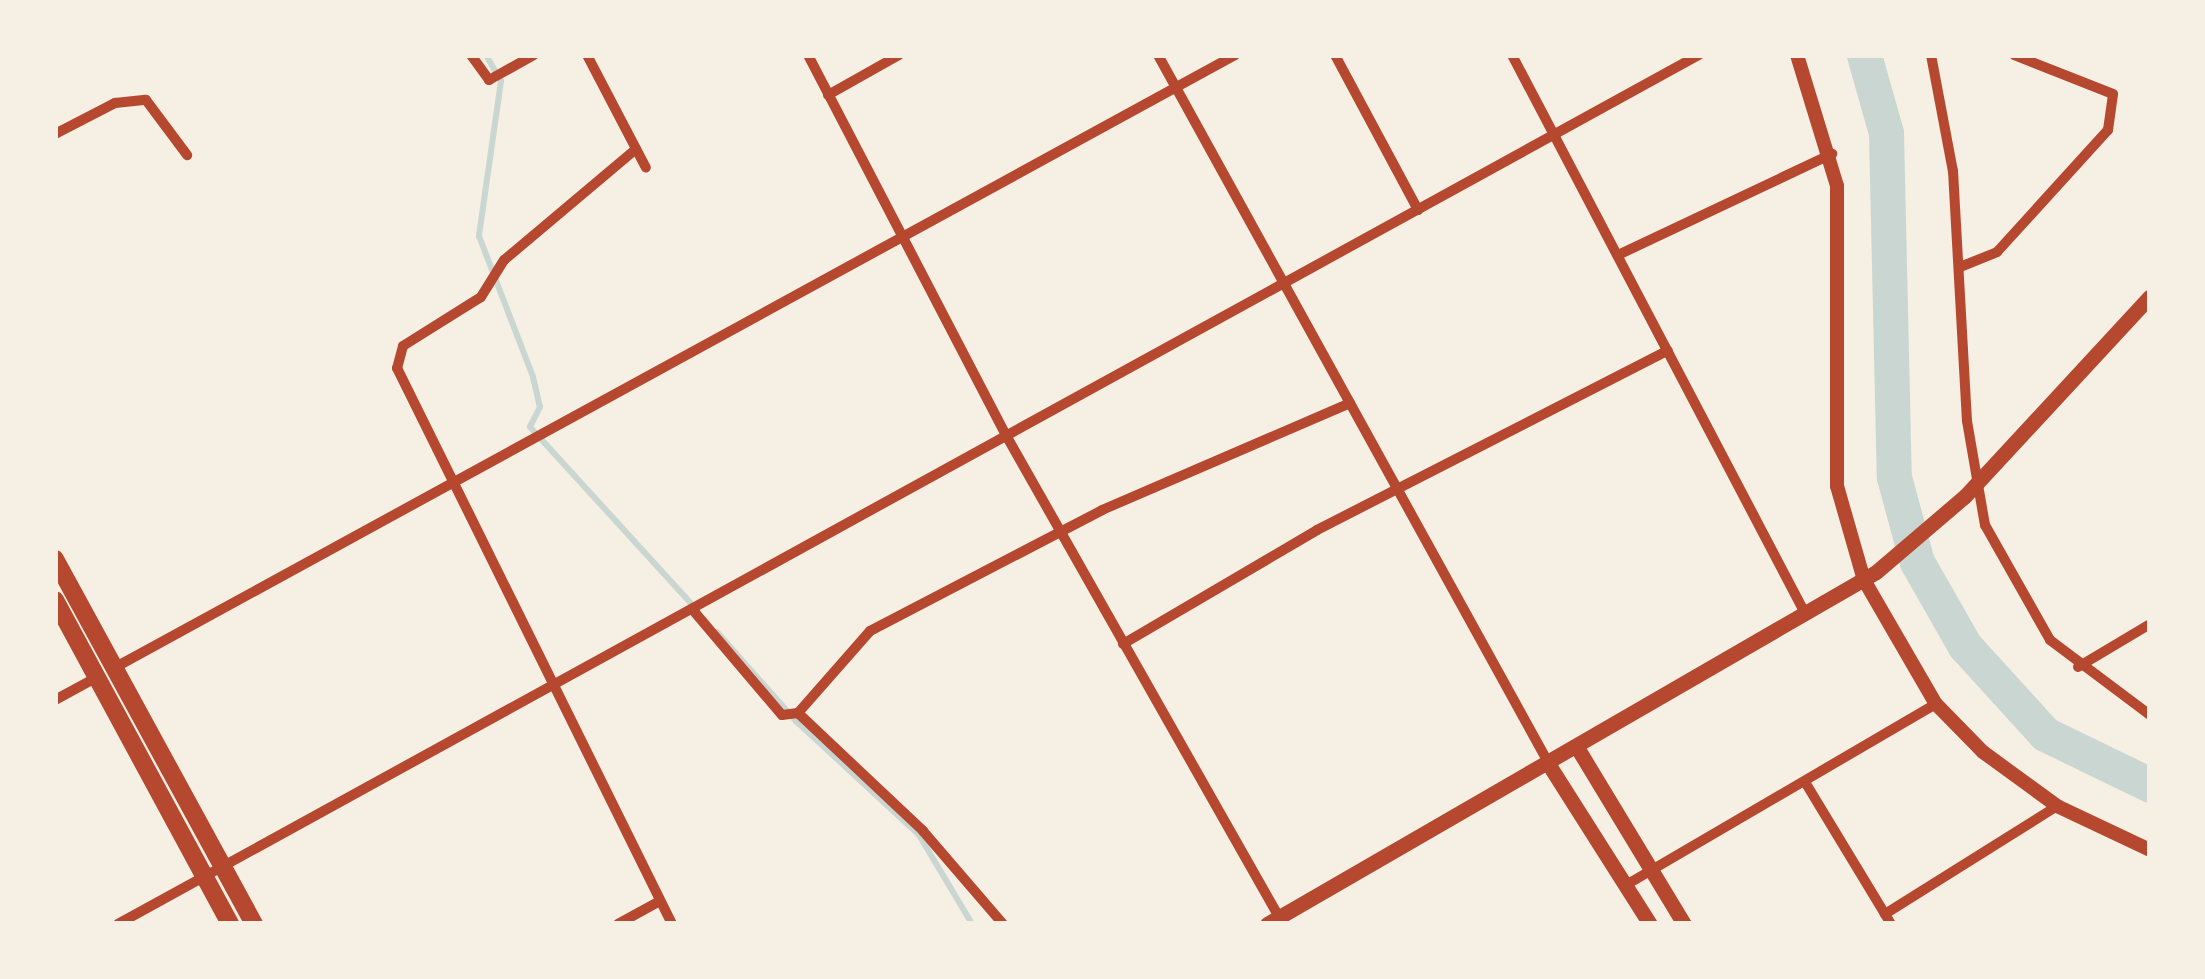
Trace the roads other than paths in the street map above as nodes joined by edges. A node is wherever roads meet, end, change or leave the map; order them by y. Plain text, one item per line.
1 (471, 55) edge
2 (534, 55) edge
3 (587, 55) edge
4 (808, 55) edge
5 (899, 55) edge
6 (1158, 55) edge
7 (1235, 55) edge
8 (1335, 55) edge
9 (1512, 55) edge
10 (1699, 55) edge
11 (1798, 55) edge
12 (1931, 55) edge
13 (2014, 55) edge
14 (1176, 87) junction
15 (828, 95) junction
16 (55, 134) edge
17 (1556, 136) junction
18 (636, 148) junction
19 (1832, 154) junction
20 (187, 155) dead end
21 (646, 168) dead end
22 (1418, 210) junction
23 (903, 238) junction
24 (1618, 255) junction
25 (1960, 267) junction
26 (1286, 284) junction
27 (2150, 296) edge
28 (1668, 350) junction
29 (1350, 402) junction
30 (1008, 437) junction
31 (452, 480) junction
32 (1397, 488) junction
33 (1969, 491) junction
34 (1061, 531) junction
35 (55, 559) edge
36 (1870, 576) junction
37 (55, 600) edge
38 (696, 607) junction
39 (1806, 615) junction
40 (2150, 624) edge
41 (1123, 644) junction
42 (2078, 667) junction
43 (105, 673) junction
44 (554, 683) junction
45 (55, 700) edge
46 (1936, 704) junction
47 (793, 713) junction
48 (2150, 716) edge
49 (1578, 749) junction
50 (1550, 765) junction
51 (1806, 782) junction
52 (2057, 806) junction
53 (2150, 850) edge
54 (222, 866) junction
55 (1650, 868) junction
56 (204, 876) junction
57 (1626, 885) junction
58 (660, 901) junction
59 (1888, 919) edge
60 (1273, 921) edge
61 (118, 924) edge
62 (230, 924) edge
63 (254, 924) edge
64 (618, 924) edge
65 (672, 924) edge
66 (1003, 924) edge
67 (1650, 924) edge
68 (1683, 924) edge

1 - 2 street
3 - 18 street
4 - 15 street
5 - 15 street
6 - 14 street
7 - 14 street
8 - 22 street
9 - 17 street
10 - 17 street
11 - 19 street
12 - 25 street
13 - 25 street
14 - 23 street
14 - 26 street
15 - 23 street
16 - 20 street
17 - 22 street
17 - 24 street
18 - 21 street
18 - 31 street
19 - 24 street
19 - 36 street
22 - 26 street
23 - 30 street
23 - 31 street
24 - 28 street
25 - 33 street
26 - 29 street
26 - 30 street
27 - 33 main road
28 - 32 street
28 - 39 street
29 - 32 street
29 - 34 street
30 - 34 street
30 - 38 street
31 - 43 street
31 - 44 street
32 - 41 street
32 - 50 street
33 - 36 main road
33 - 42 street
34 - 41 street
34 - 47 street
35 - 43 highway
36 - 39 main road
36 - 46 street
37 - 43 highway
38 - 44 street
38 - 47 street
39 - 49 main road
40 - 42 street
41 - 60 street
42 - 48 street
43 - 45 street
43 - 54 highway
43 - 56 highway
44 - 54 street
44 - 58 street
46 - 51 street
46 - 52 street
47 - 66 street
49 - 50 main road
49 - 55 main road
50 - 57 main road
50 - 60 main road
51 - 55 street
51 - 59 street
52 - 53 street
52 - 59 street
54 - 56 street
54 - 63 highway
55 - 57 street
55 - 68 main road
56 - 61 street
56 - 62 highway
57 - 67 main road
58 - 64 street
58 - 65 street

